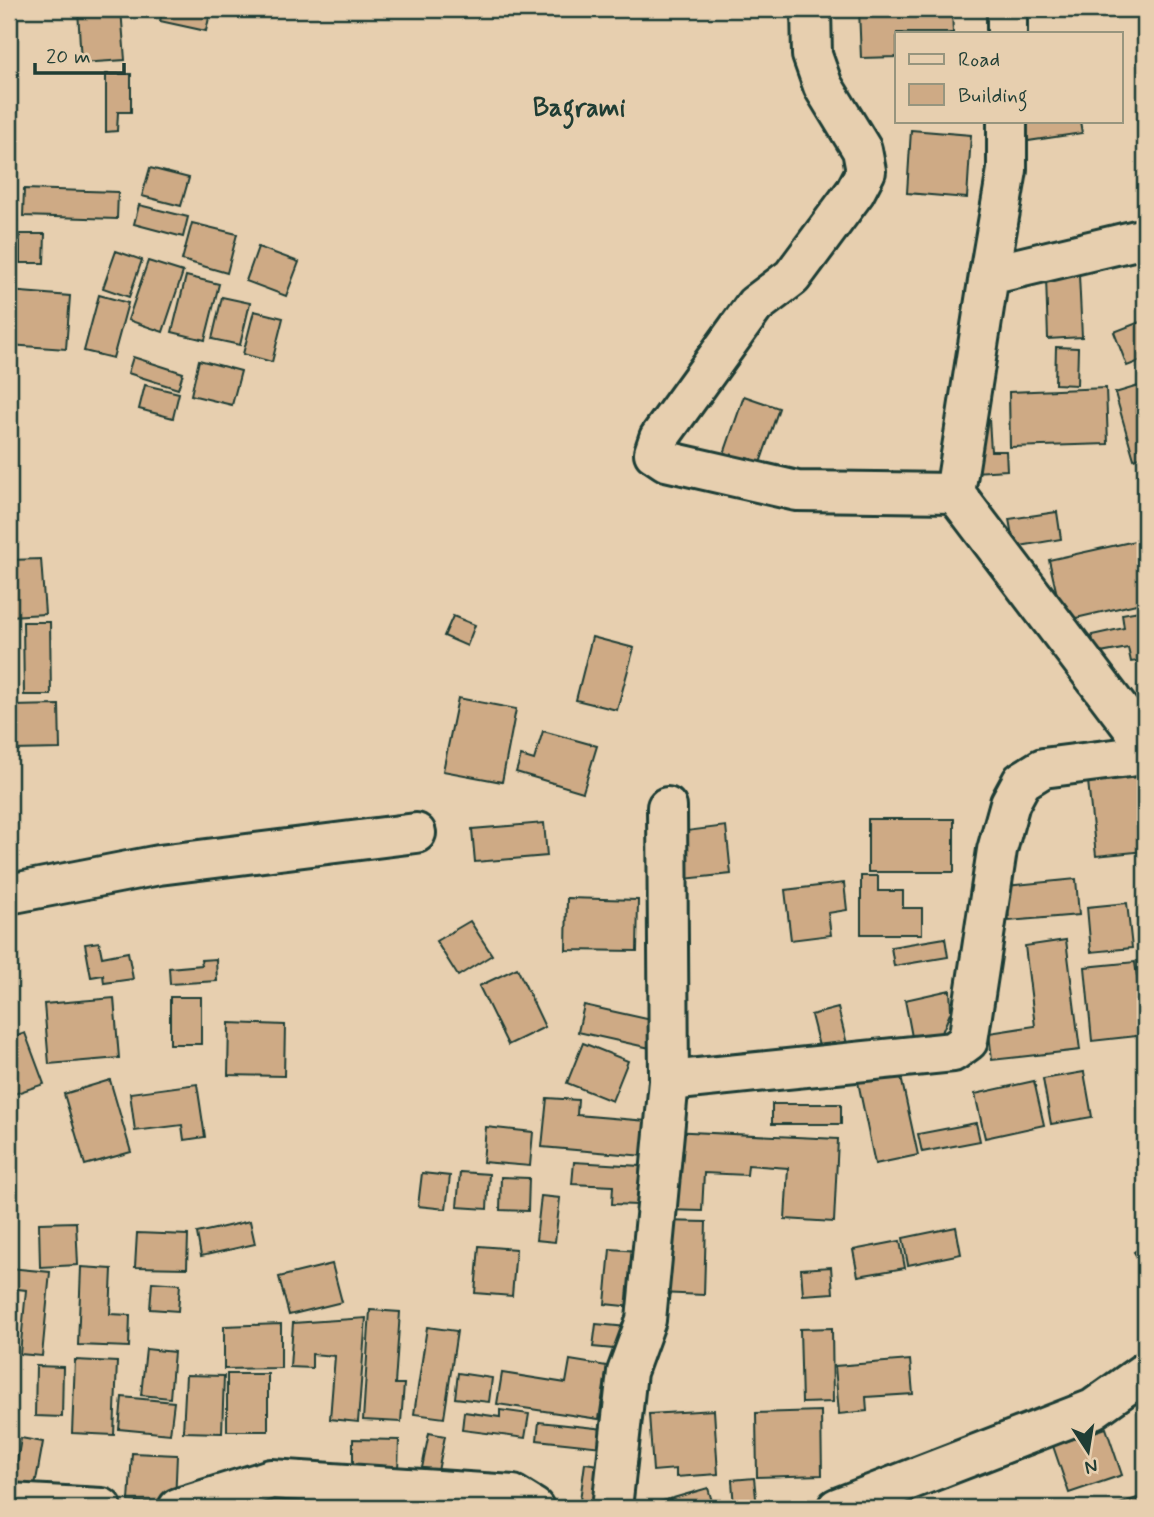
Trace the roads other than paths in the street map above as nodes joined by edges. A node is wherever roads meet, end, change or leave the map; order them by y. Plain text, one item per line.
1 (811, 9) edge
2 (1007, 9) edge
3 (1007, 32) edge
4 (1007, 122) edge
5 (1145, 238) edge
6 (989, 275) junction
7 (955, 493) junction
8 (1145, 744) edge
9 (1145, 755) edge
10 (667, 807) dead end
11 (416, 833) dead end
12 (9, 894) edge
13 (669, 1081) junction
14 (1145, 1372) edge
15 (9, 1503) edge
16 (102, 1508) edge
17 (178, 1508) edge
18 (534, 1508) edge
19 (612, 1508) edge
20 (837, 1508) edge

1 - 7 street
2 - 3 street
4 - 6 street
5 - 6 street
6 - 7 street
7 - 8 street
9 - 13 street
10 - 13 street
11 - 12 street
13 - 19 street
14 - 20 street
15 - 16 street
17 - 18 street

